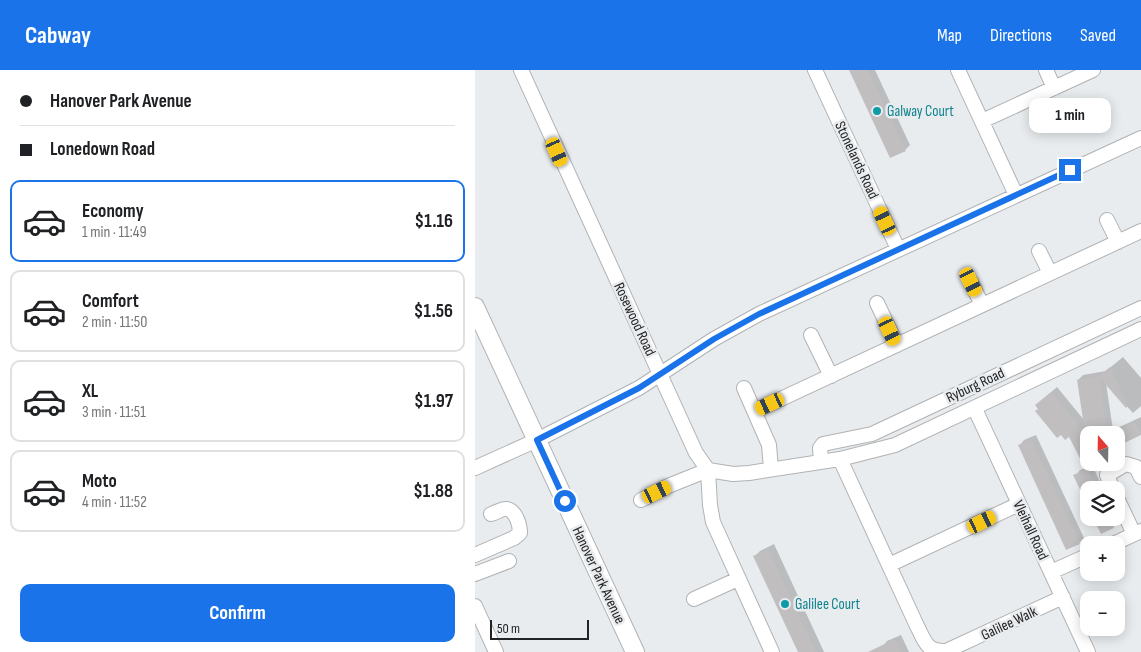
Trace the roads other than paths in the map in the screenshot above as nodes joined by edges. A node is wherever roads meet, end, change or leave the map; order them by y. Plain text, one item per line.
1 (521, 70) edge
2 (815, 70) edge
3 (958, 70) edge
4 (1046, 70) edge
5 (1093, 70) edge
6 (1055, 88) junction
7 (982, 121) junction
8 (1141, 138) edge
9 (1016, 195) junction
10 (1107, 220) dead end
11 (1141, 231) edge
12 (1118, 242) junction
13 (898, 249) junction
14 (1039, 251) dead end
15 (1050, 273) junction
16 (971, 282) dead end
17 (877, 303) dead end
18 (982, 305) junction
19 (475, 307) edge
20 (1141, 308) edge
21 (1141, 329) edge
22 (811, 335) dead end
23 (897, 345) junction
24 (661, 374) junction
25 (831, 376) junction
26 (744, 388) dead end
27 (975, 409) junction
28 (755, 411) junction
29 (537, 440) junction
30 (840, 459) junction
31 (821, 462) junction
32 (475, 468) edge
33 (771, 469) junction
34 (709, 470) junction
35 (1141, 476) edge
36 (1109, 481) edge
37 (641, 500) dead end
38 (1019, 504) junction
39 (1125, 511) edge
40 (491, 514) dead end
41 (1137, 532) edge
42 (1125, 538) edge
43 (475, 555) edge
44 (1080, 559) edge
45 (509, 561) dead end
46 (889, 565) junction
47 (1051, 572) junction
48 (475, 574) edge
49 (738, 578) junction
50 (1063, 597) junction
51 (694, 599) dead end
52 (475, 606) edge
53 (496, 652) edge
54 (635, 652) edge
55 (772, 652) edge
56 (1087, 652) edge

1 - 24 street, Rosewood Road
2 - 13 street, Stonelands Road
3 - 7 street
4 - 6 street
5 - 6 street
6 - 7 street
7 - 9 street
8 - 9 street
9 - 13 street
10 - 12 street
11 - 12 street
12 - 15 street
13 - 24 street
14 - 15 street
15 - 18 street
16 - 18 street
17 - 23 street
18 - 23 street
19 - 29 street, Hanover Park Avenue
20 - 31 street, Ryburg Road
21 - 27 street, Ryburg Road
22 - 25 street
23 - 25 street
24 - 29 street
24 - 34 street, Rosewood Road
25 - 28 street
26 - 28 street
27 - 30 street, Ryburg Road
27 - 38 street, Vleihall Road
28 - 33 street
29 - 32 street
29 - 54 street, Hanover Park Avenue
30 - 31 street, Ryburg Road
30 - 46 street, Galilee Walk
31 - 33 street, Ryburg Road
33 - 34 street, Ryburg Road
34 - 37 street
34 - 49 street
35 - 36 street
38 - 46 street
38 - 47 street, Vleihall Road
39 - 41 street
40 - 43 street
41 - 42 street
44 - 47 street
45 - 48 street
46 - 50 street, Galilee Walk
47 - 50 street, Vleihall Road
49 - 51 street
49 - 55 street
50 - 56 street, Vleihall Road
52 - 53 street

